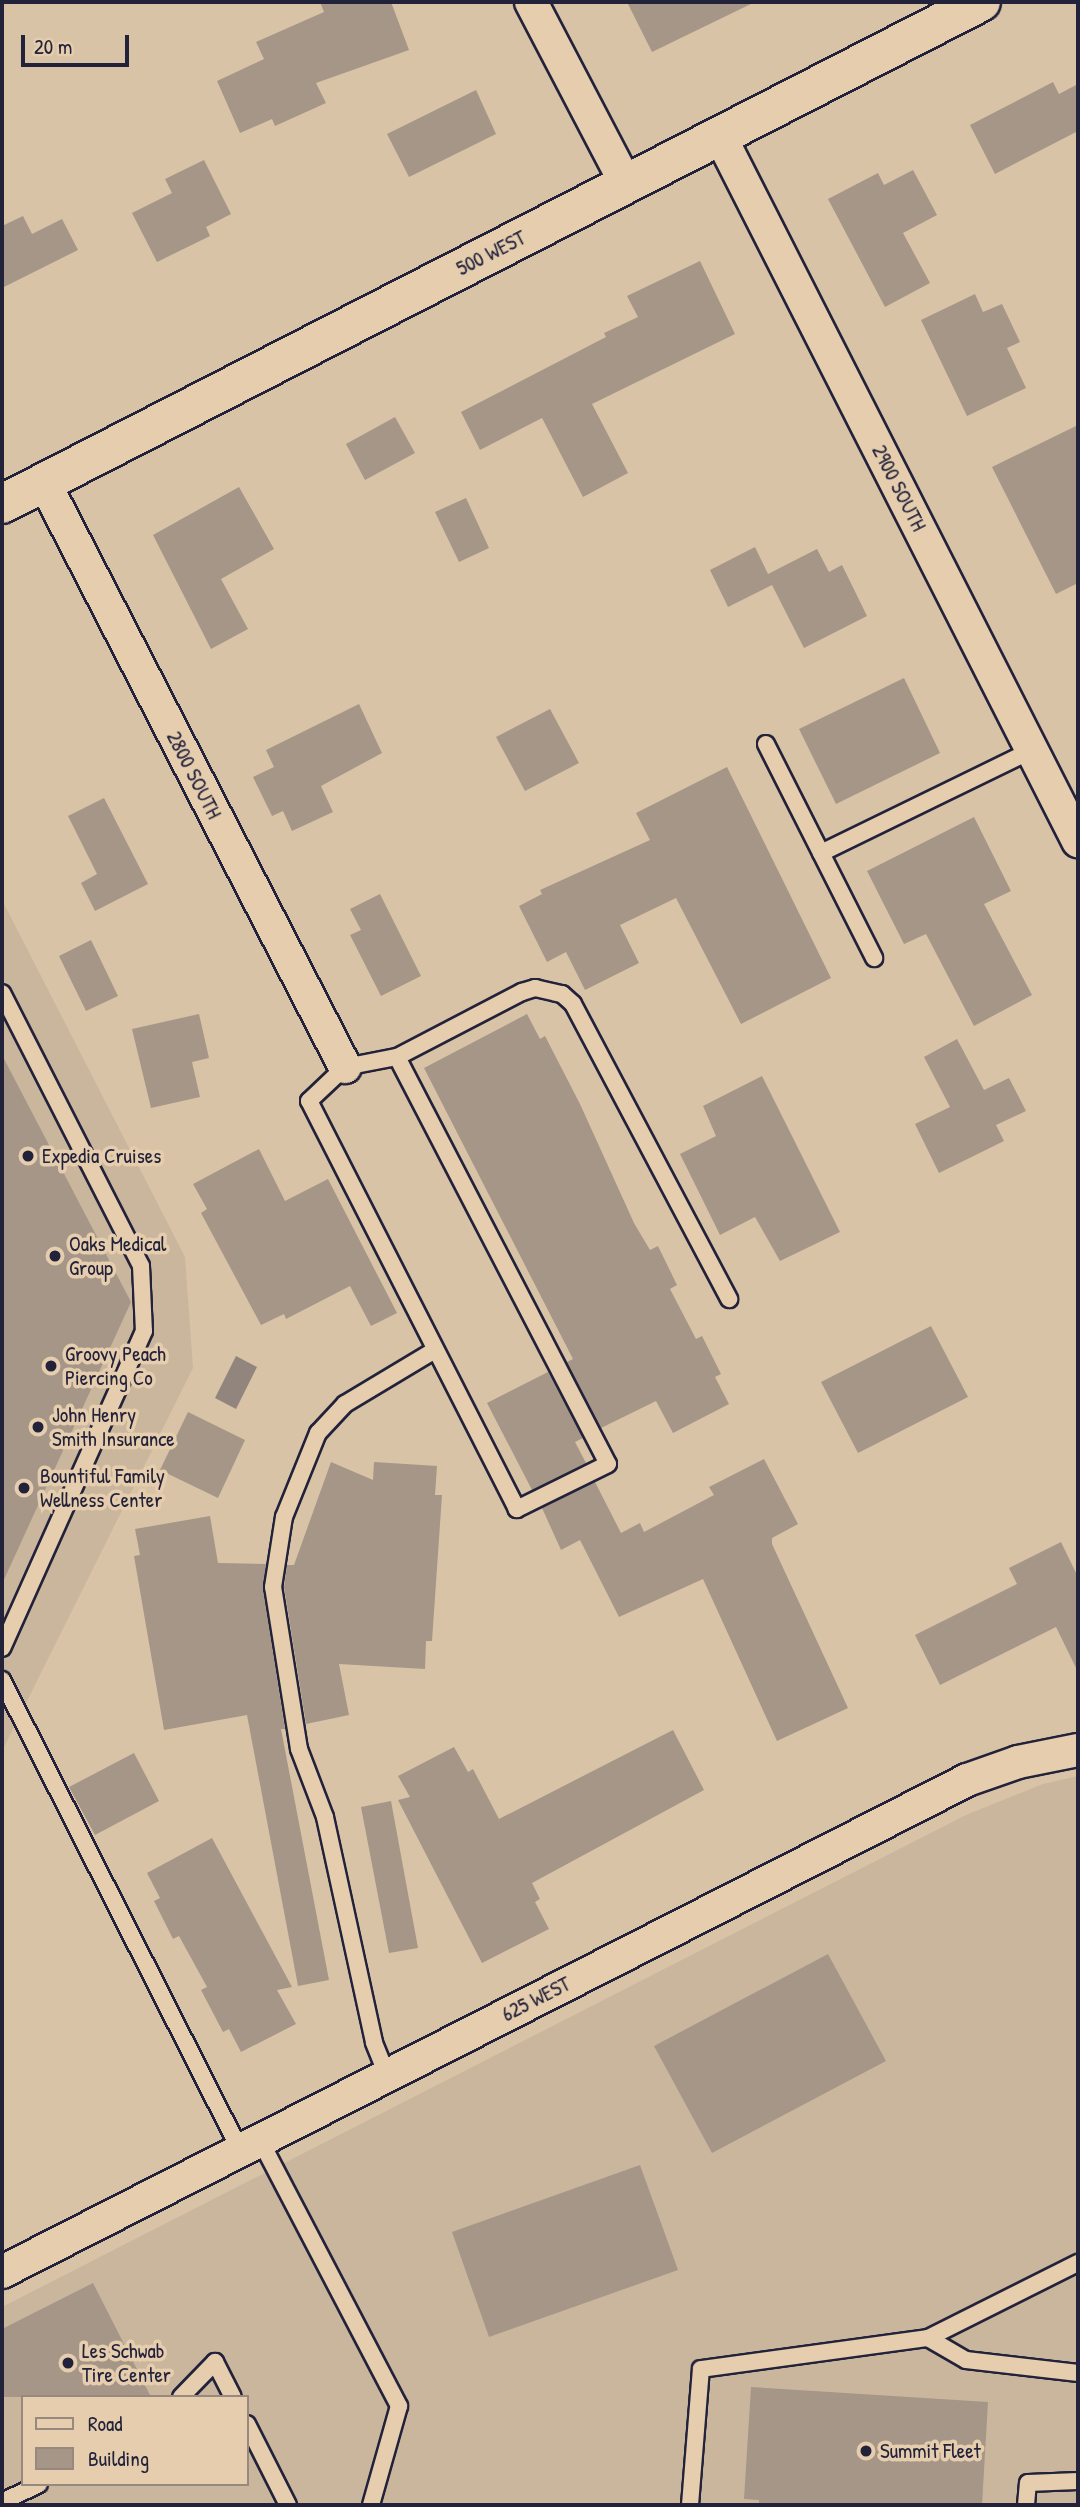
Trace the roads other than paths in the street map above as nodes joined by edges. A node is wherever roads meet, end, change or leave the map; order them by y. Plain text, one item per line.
1 (531, 2) edge
2 (981, 2) edge
3 (720, 136) junction
4 (626, 184) junction
5 (44, 482) junction
6 (2, 504) edge
7 (766, 744) dead end
8 (1032, 750) junction
9 (1078, 841) edge
10 (821, 853) junction
11 (874, 958) dead end
12 (2, 993) edge
13 (397, 1057) junction
14 (345, 1067) junction
15 (729, 1299) dead end
16 (435, 1350) junction
17 (2, 1648) edge
18 (2, 1680) edge
19 (1078, 1750) edge
20 (387, 2075) junction
21 (250, 2145) junction
22 (1078, 2263) edge
23 (2, 2272) edge
24 (928, 2338) junction
25 (1078, 2373) edge
26 (183, 2395) edge
27 (232, 2395) edge
28 (248, 2426) edge
29 (1078, 2481) edge
30 (34, 2486) edge
31 (2, 2502) edge
32 (288, 2505) edge
33 (372, 2505) edge
34 (690, 2505) edge
35 (1026, 2505) edge

1 - 4 street
2 - 3 street, 500 WEST
3 - 4 street, 500 WEST
3 - 8 street, 2900 SOUTH
4 - 5 street, 500 WEST
5 - 6 street, 500 WEST
5 - 14 street, 2800 SOUTH
7 - 10 lane
8 - 9 street, 2900 SOUTH
8 - 10 lane
10 - 11 lane
12 - 17 lane
13 - 14 lane
13 - 15 lane
13 - 16 lane
14 - 16 lane
16 - 20 lane
18 - 21 lane
19 - 20 street, 625 WEST
20 - 21 street, 625 WEST
21 - 23 street, 625 WEST
21 - 33 lane
22 - 24 lane
24 - 25 lane
24 - 34 lane
26 - 27 lane
28 - 32 lane
29 - 35 lane
30 - 31 lane

